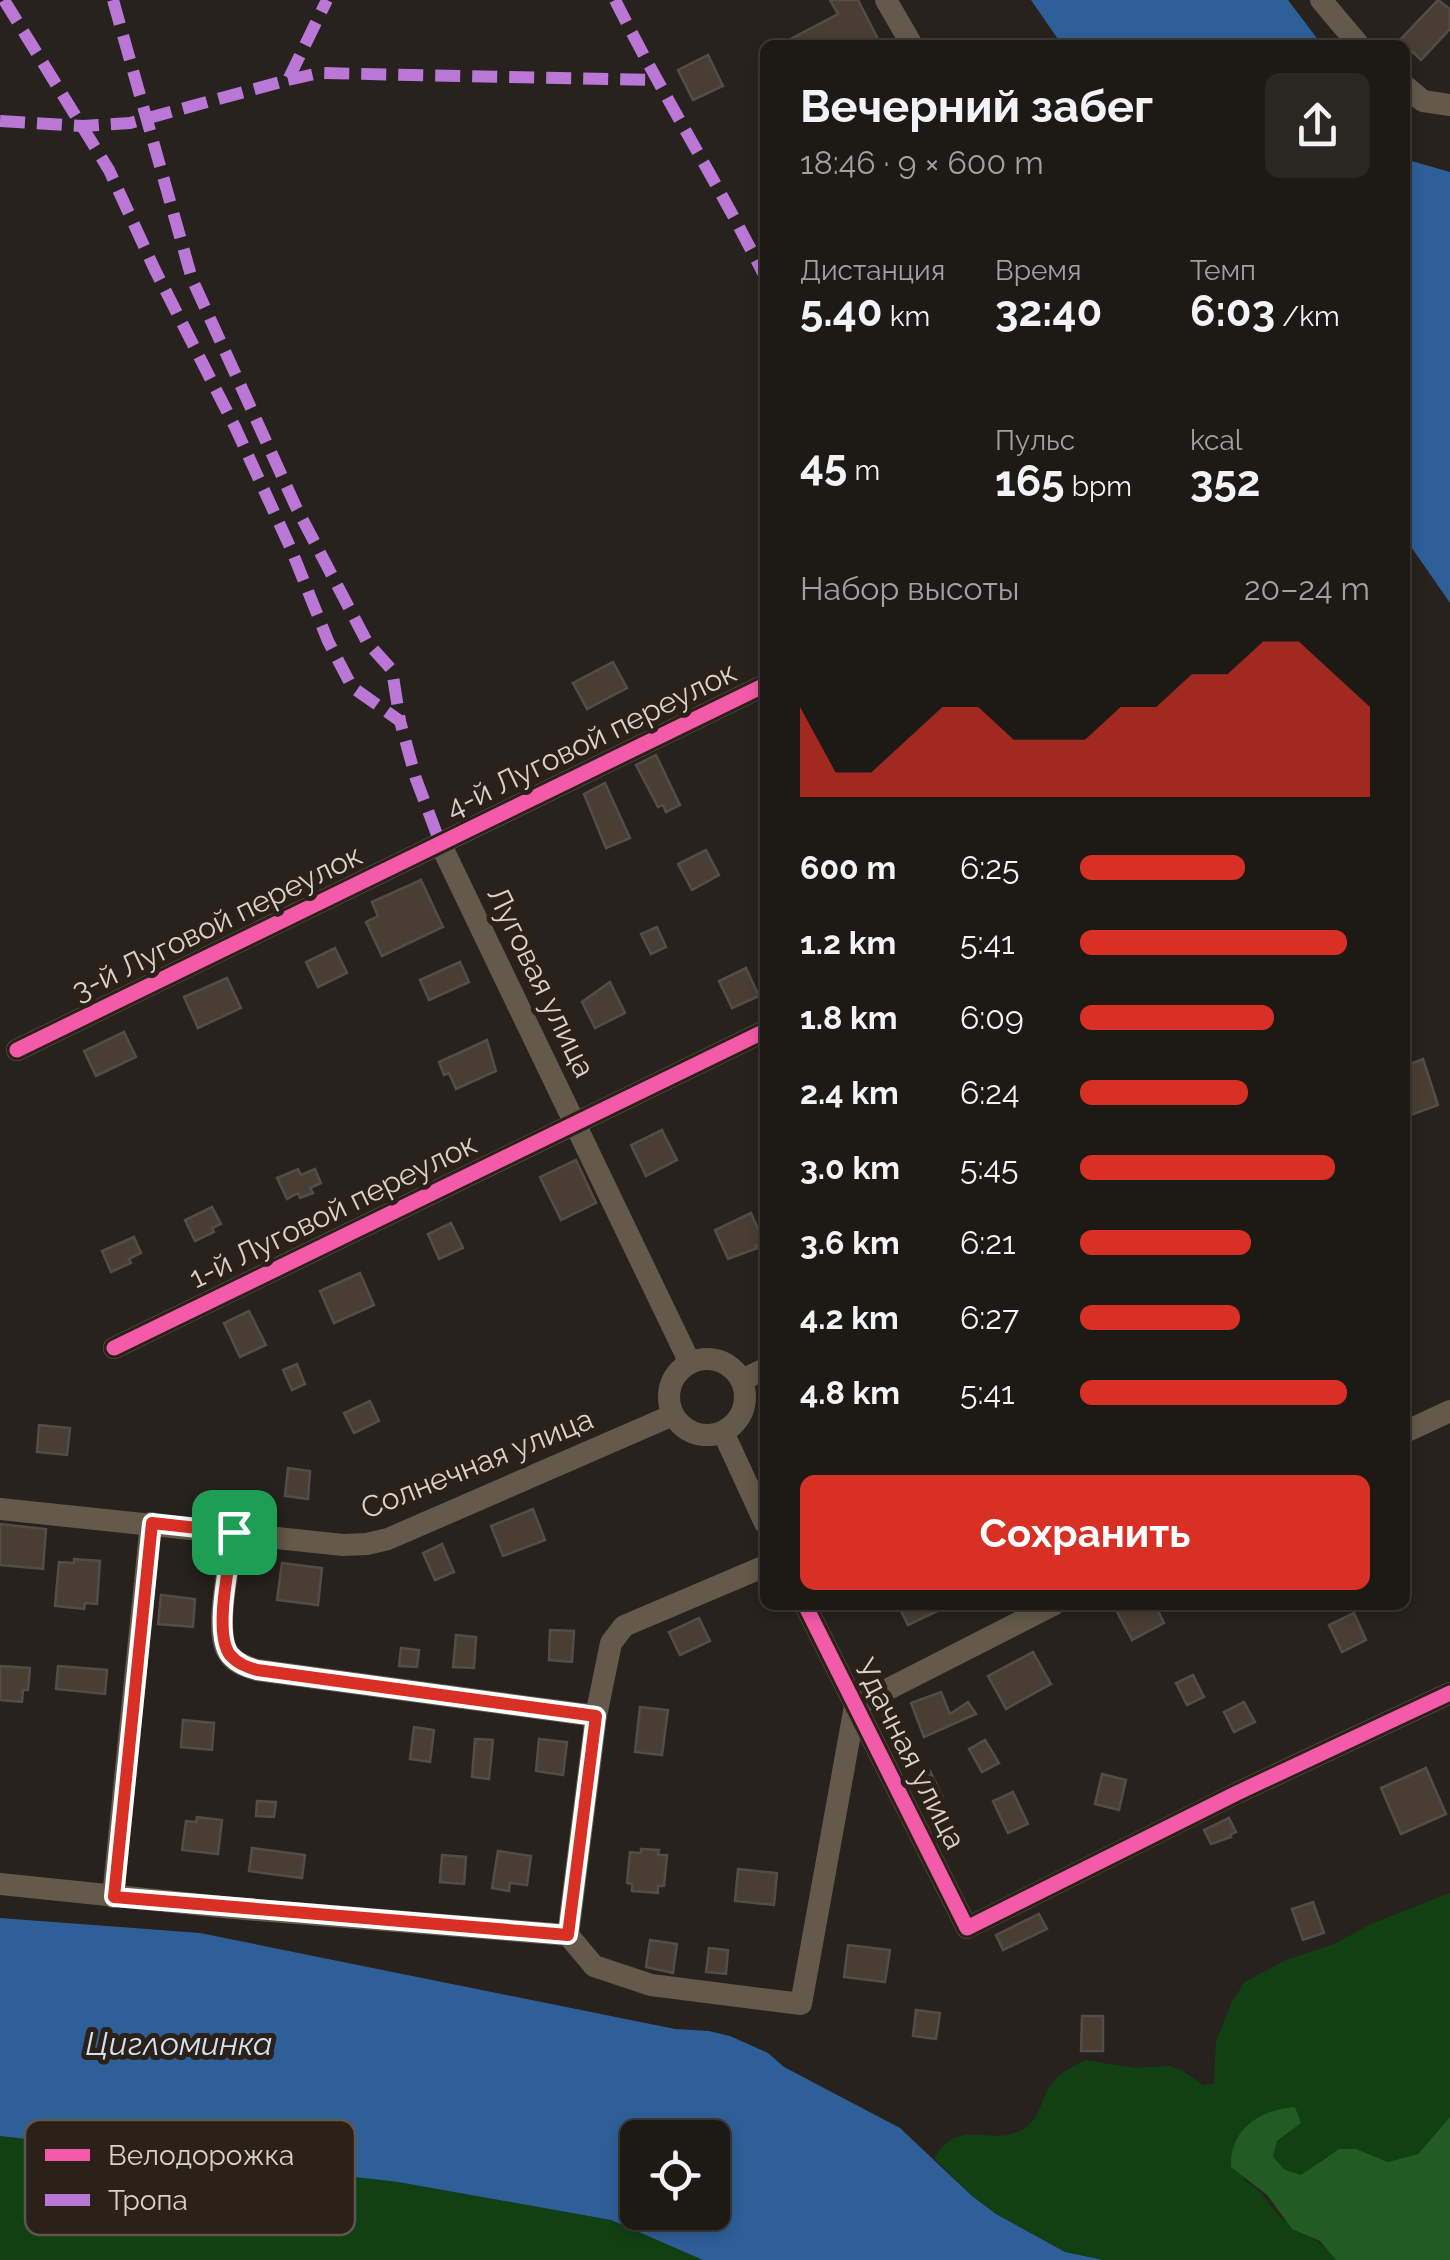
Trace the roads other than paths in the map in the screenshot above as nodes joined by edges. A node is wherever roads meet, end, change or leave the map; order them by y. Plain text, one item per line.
1 (886, 0) edge
2 (1321, 0) edge
3 (909, 40) edge
4 (1355, 40) edge
5 (1410, 90) edge
6 (1450, 105) edge
7 (760, 688) edge
8 (441, 845) junction
9 (760, 1033) edge
10 (17, 1050) dead end
11 (576, 1123) junction
12 (114, 1348) dead end
13 (690, 1362) junction
14 (760, 1371) edge
15 (742, 1380) junction
16 (1450, 1411) edge
17 (673, 1415) junction
18 (1410, 1430) edge
19 (723, 1432) junction
20 (0, 1509) edge
21 (760, 1512) edge
22 (152, 1523) junction
23 (234, 1532) junction
24 (760, 1568) edge
25 (807, 1610) edge
26 (1043, 1610) edge
27 (1450, 1693) edge
28 (856, 1706) junction
29 (596, 1716) junction
30 (0, 1884) edge
31 (114, 1897) junction
32 (568, 1935) junction

1 - 3 street
2 - 4 street
5 - 6 street
7 - 8 street, 4-й Луговой переулок
8 - 10 street, 3-й Луговой переулок
8 - 11 street, Луговая улица
9 - 11 street, 1-й Луговой переулок
11 - 12 street, 1-й Луговой переулок
11 - 13 street, Луговая улица
13 - 15 street
13 - 17 street
14 - 15 street
15 - 19 street
16 - 18 street
17 - 19 street
17 - 23 street, Солнечная улица
19 - 21 street
20 - 22 street, Солнечная улица
22 - 23 street, Солнечная улица
22 - 31 street
23 - 29 street
24 - 29 street
25 - 28 street, Удачная улица
26 - 28 street
27 - 28 street, Удачная улица
28 - 32 street
29 - 32 street
30 - 31 street
31 - 32 street

